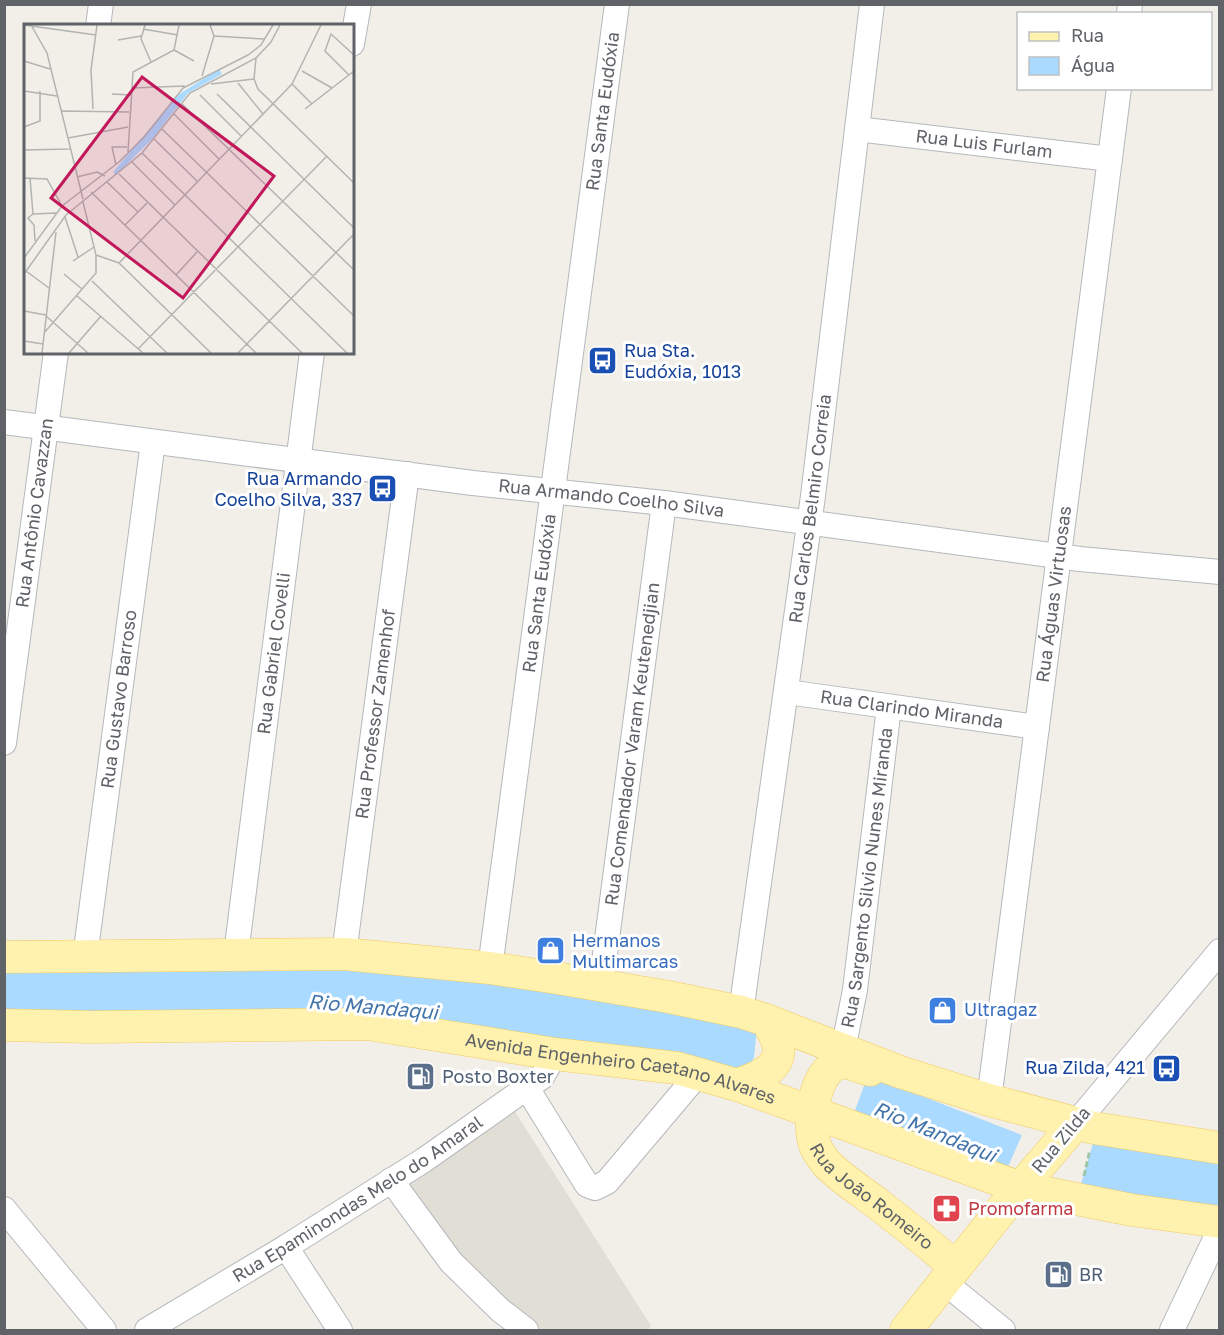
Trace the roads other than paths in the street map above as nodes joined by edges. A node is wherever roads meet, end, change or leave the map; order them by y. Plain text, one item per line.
1 (101, 4) edge
2 (359, 4) edge
3 (617, 4) edge
4 (872, 4) edge
5 (98, 24) edge
6 (354, 33) edge
7 (1119, 90) edge
8 (857, 129) junction
9 (1110, 159) junction
10 (56, 354) edge
11 (312, 354) edge
12 (4, 422) edge
13 (46, 426) junction
14 (153, 442) junction
15 (299, 460) junction
16 (406, 474) junction
17 (552, 491) junction
18 (664, 503) junction
19 (809, 523) junction
20 (1060, 556) junction
21 (1220, 572) edge
22 (787, 692) junction
23 (889, 707) junction
24 (1037, 727) junction
25 (4, 743) edge
26 (1220, 951) edge
27 (236, 954) junction
28 (344, 954) junction
29 (4, 957) edge
30 (85, 957) junction
31 (490, 968) junction
32 (601, 985) junction
33 (754, 1016) junction
34 (4, 1025) edge
35 (843, 1050) junction
36 (555, 1054) junction
37 (900, 1072) junction
38 (699, 1073) junction
39 (737, 1085) junction
40 (527, 1088) junction
41 (989, 1101) junction
42 (813, 1113) junction
43 (1085, 1126) junction
44 (1220, 1148) edge
45 (391, 1180) junction
46 (1021, 1188) junction
47 (4, 1209) edge
48 (1220, 1222) edge
49 (1220, 1229) edge
50 (286, 1247) junction
51 (950, 1274) junction
52 (172, 1324) edge
53 (104, 1330) edge
54 (147, 1330) edge
55 (340, 1330) edge
56 (526, 1330) edge
57 (906, 1330) edge
58 (1003, 1330) edge
59 (1172, 1330) edge

1 - 5 street
2 - 6 street
3 - 17 street, Rua Santa Eudóxia
4 - 8 street, Rua Carlos Belmiro Correia
7 - 9 street, Rua Águas Virtuosas
8 - 9 street, Rua Luis Furlam
8 - 19 street, Rua Carlos Belmiro Correia
9 - 20 street, Rua Águas Virtuosas
10 - 13 street, Rua Antônio Cavazzan
11 - 15 street, Rua Gabriel Covelli
12 - 13 street, Rua Armando Coelho Silva
13 - 14 street, Rua Armando Coelho Silva
13 - 25 street, Rua Antônio Cavazzan
14 - 15 street, Rua Armando Coelho Silva
14 - 30 street, Rua Gustavo Barroso
15 - 16 street, Rua Armando Coelho Silva
15 - 27 street, Rua Gabriel Covelli
16 - 17 street, Rua Armando Coelho Silva
16 - 28 street, Rua Professor Zamenhof
17 - 18 street, Rua Armando Coelho Silva
17 - 31 street, Rua Santa Eudóxia
18 - 19 street, Rua Armando Coelho Silva
18 - 32 street, Rua Comendador Varam Keutenedjian
19 - 20 street, Rua Armando Coelho Silva
19 - 22 street, Rua Carlos Belmiro Correia
20 - 21 street, Rua Armando Coelho Silva
20 - 24 street, Rua Águas Virtuosas
22 - 23 street, Rua Clarindo Miranda
22 - 33 street, Rua Carlos Belmiro Correia
23 - 24 street, Rua Clarindo Miranda
23 - 35 street, Rua Sargento Silvio Nunes Miranda
24 - 41 street, Rua Águas Virtuosas
26 - 43 street, Rua Zilda
27 - 28 main road
27 - 30 main road
28 - 31 main road
29 - 30 main road
31 - 32 main road
32 - 33 main road
33 - 35 main road
33 - 39 main road
34 - 36 main road, Avenida Engenheiro Caetano Alvares
35 - 37 main road
36 - 38 main road, Avenida Engenheiro Caetano Alvares
36 - 40 street, Rua Epaminondas Melo do Amaral
37 - 41 main road
37 - 42 main road, Rua João Romeiro
38 - 39 main road, Avenida Engenheiro Caetano Alvares
38 - 40 street
39 - 42 main road, Avenida Engenheiro Caetano Alvares
40 - 45 street, Rua Epaminondas Melo do Amaral
41 - 43 main road
42 - 46 main road, Avenida Engenheiro Caetano Alvares
42 - 51 main road, Rua João Romeiro
43 - 44 main road
43 - 46 main road, Rua Zilda
45 - 50 street, Rua Epaminondas Melo do Amaral
45 - 56 street
46 - 48 main road, Avenida Engenheiro Caetano Alvares
46 - 51 main road, Rua Zilda
47 - 53 street
49 - 59 street
50 - 52 street, Rua Epaminondas Melo do Amaral
50 - 55 street
51 - 57 main road, Rua Zilda
51 - 58 street
52 - 54 street, Rua Epaminondas Melo do Amaral

